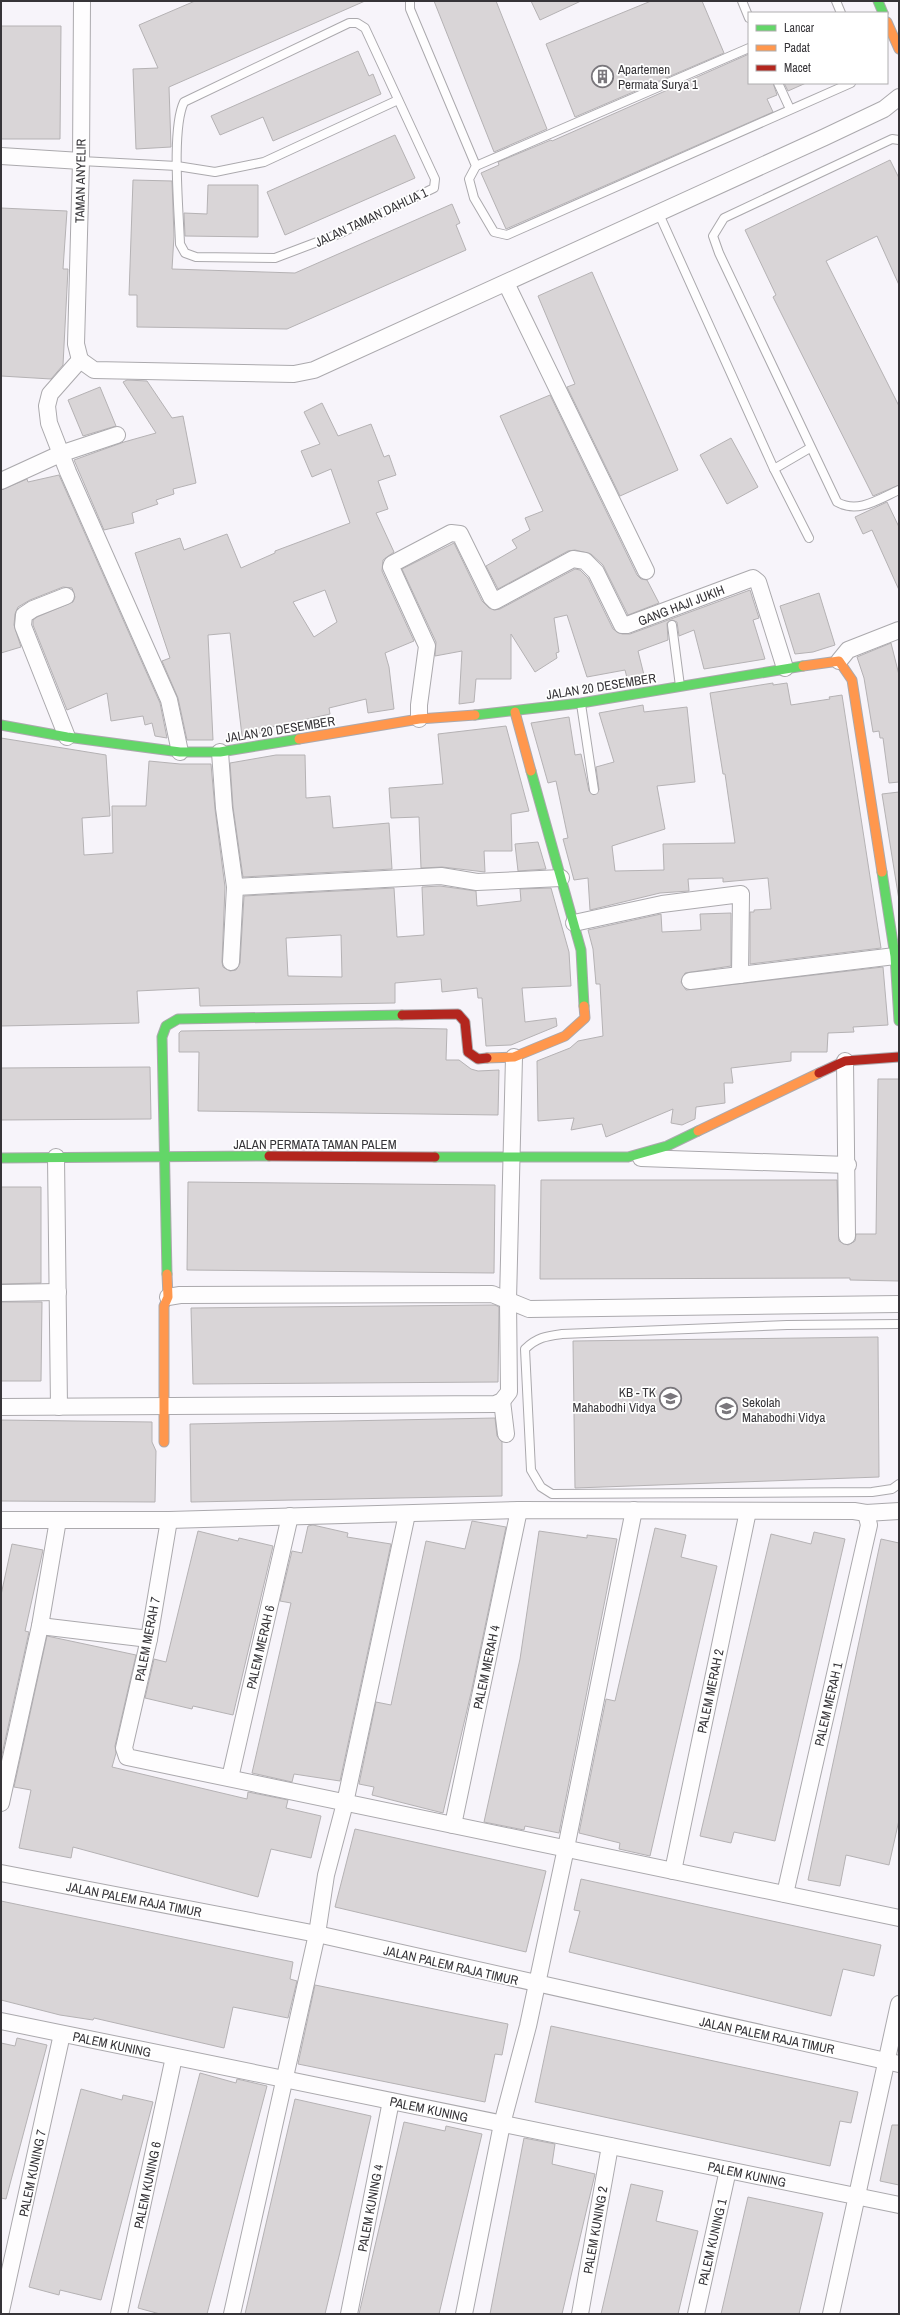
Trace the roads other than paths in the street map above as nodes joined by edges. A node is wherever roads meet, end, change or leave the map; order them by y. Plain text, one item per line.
1 (82, 1) edge
2 (410, 1) edge
3 (742, 1) edge
4 (836, 1) edge
5 (878, 1) edge
6 (841, 12) edge
7 (883, 12) edge
8 (748, 16) edge
9 (888, 24) edge
10 (748, 48) edge
11 (899, 49) edge
12 (778, 84) edge
13 (849, 84) edge
14 (899, 97) edge
15 (398, 100) junction
16 (790, 109) junction
17 (899, 140) edge
18 (1, 156) edge
19 (81, 162) junction
20 (177, 166) junction
21 (476, 166) junction
22 (659, 214) junction
23 (506, 283) junction
24 (80, 360) junction
25 (117, 435) dead end
26 (810, 448) junction
27 (60, 454) junction
28 (774, 469) junction
29 (1, 481) edge
30 (899, 490) edge
31 (809, 538) dead end
32 (646, 571) dead end
33 (66, 596) dead end
34 (672, 625) dead end
35 (899, 630) edge
36 (839, 661) junction
37 (785, 668) junction
38 (680, 687) junction
39 (581, 703) junction
40 (515, 712) junction
41 (419, 719) junction
42 (1, 725) edge
43 (67, 737) junction
44 (180, 752) junction
45 (220, 752) junction
46 (594, 790) dead end
47 (561, 878) junction
48 (235, 887) junction
49 (574, 923) junction
50 (895, 956) junction
51 (231, 962) dead end
52 (740, 975) junction
53 (690, 981) dead end
54 (899, 1021) edge
55 (514, 1057) junction
56 (899, 1057) edge
57 (845, 1061) junction
58 (166, 1156) junction
59 (56, 1157) junction
60 (628, 1157) junction
61 (1, 1158) edge
62 (512, 1158) junction
63 (848, 1165) junction
64 (847, 1236) dead end
65 (58, 1292) junction
66 (1, 1293) edge
67 (168, 1297) junction
68 (508, 1300) junction
69 (899, 1304) edge
70 (899, 1324) edge
71 (502, 1401) junction
72 (1, 1407) edge
73 (59, 1407) junction
74 (163, 1407) junction
75 (506, 1434) dead end
76 (164, 1442) dead end
77 (899, 1484) edge
78 (519, 1510) junction
79 (634, 1510) junction
80 (748, 1511) junction
81 (899, 1511) edge
82 (866, 1513) junction
83 (407, 1514) junction
84 (290, 1516) junction
85 (1, 1520) edge
86 (58, 1520) junction
87 (164, 1520) junction
88 (40, 1626) junction
89 (149, 1639) junction
90 (230, 1778) junction
91 (1, 1803) edge
92 (345, 1803) junction
93 (453, 1825) junction
94 (566, 1848) junction
95 (672, 1871) junction
96 (1, 1873) edge
97 (785, 1894) junction
98 (899, 1918) edge
99 (317, 1934) junction
100 (536, 1984) junction
101 (899, 2004) edge
102 (1, 2021) edge
103 (62, 2034) junction
104 (174, 2057) junction
105 (893, 2063) edge
106 (283, 2079) junction
107 (391, 2101) junction
108 (502, 2124) junction
109 (610, 2146) junction
110 (728, 2170) junction
111 (858, 2196) junction
112 (899, 2205) edge
113 (1, 2311) edge
114 (119, 2314) edge
115 (232, 2314) edge
116 (349, 2314) edge
117 (464, 2314) edge
118 (580, 2314) edge
119 (696, 2314) edge
120 (831, 2314) edge

1 - 19 street, TAMAN ANYELIR
2 - 21 lane
3 - 8 lane
4 - 6 lane
5 - 7 street
9 - 11 street
10 - 21 lane
12 - 16 lane
13 - 16 lane
14 - 22 street
15 - 20 lane
15 - 20 lane
15 - 20 lane, JALAN TAMAN DAHLIA 1
16 - 21 lane
17 - 26 lane
18 - 19 street
19 - 20 lane
19 - 24 street, TAMAN ANYELIR
22 - 23 street
22 - 28 lane
23 - 24 street
23 - 32 street
24 - 27 street
25 - 27 street
26 - 28 lane
26 - 30 lane
27 - 29 street
27 - 44 street
28 - 31 lane
33 - 43 street
34 - 38 lane
35 - 36 street
36 - 37 street, JALAN 20 DESEMBER
36 - 50 street
37 - 38 street, JALAN 20 DESEMBER
37 - 41 street, GANG HAJI JUKIH
38 - 39 street, JALAN 20 DESEMBER
39 - 40 street, JALAN 20 DESEMBER
39 - 46 lane
40 - 41 street, JALAN 20 DESEMBER
40 - 47 street
41 - 45 street, JALAN 20 DESEMBER
42 - 43 street, JALAN 20 DESEMBER
43 - 44 street, JALAN 20 DESEMBER
44 - 45 street, JALAN 20 DESEMBER
45 - 48 street
47 - 48 street
47 - 49 street
48 - 51 street
49 - 52 street
49 - 55 street
50 - 52 street
50 - 54 street
52 - 53 street
55 - 58 street
55 - 62 street
56 - 57 street, JALAN PERMATA TAMAN PALEM
57 - 60 street, JALAN PERMATA TAMAN PALEM
57 - 63 street
58 - 59 street, JALAN PERMATA TAMAN PALEM
58 - 62 street, JALAN PERMATA TAMAN PALEM
58 - 67 street
59 - 61 street, JALAN PERMATA TAMAN PALEM
59 - 65 street
60 - 62 street, JALAN PERMATA TAMAN PALEM
60 - 63 street
62 - 68 street
63 - 64 street
65 - 66 street
65 - 73 street
67 - 68 street
67 - 74 street
68 - 69 street
68 - 71 street
70 - 77 lane
71 - 74 street
71 - 75 street
72 - 73 street
73 - 74 street
74 - 76 street
78 - 79 street
78 - 83 street
78 - 93 street, PALEM MERAH 4
79 - 80 street
79 - 94 street
80 - 82 street
80 - 95 street, PALEM MERAH 2
81 - 82 street
82 - 97 street, PALEM MERAH 1
83 - 84 street
83 - 92 street
84 - 87 street
84 - 90 street, PALEM MERAH 6
85 - 86 street
86 - 87 street
86 - 88 street
87 - 89 street, PALEM MERAH 7
88 - 89 street
88 - 91 street
89 - 90 street, PALEM MERAH 7
90 - 92 street
92 - 93 street
92 - 99 street
93 - 94 street
94 - 95 street
94 - 100 street
95 - 97 street
96 - 99 street, JALAN PALEM RAJA TIMUR
97 - 98 street
99 - 100 street, JALAN PALEM RAJA TIMUR
99 - 106 street
100 - 105 street, JALAN PALEM RAJA TIMUR
100 - 108 street
101 - 105 street
102 - 103 street, PALEM KUNING
103 - 104 street, PALEM KUNING
103 - 113 street, PALEM KUNING 7
104 - 106 street, PALEM KUNING
104 - 114 street, PALEM KUNING 6
105 - 111 street
106 - 107 street, PALEM KUNING
106 - 115 street
107 - 108 street, PALEM KUNING
107 - 116 street, PALEM KUNING 4
108 - 109 street, PALEM KUNING
108 - 117 street
109 - 110 street, PALEM KUNING
109 - 118 street, PALEM KUNING 2
110 - 111 street, PALEM KUNING
110 - 119 street, PALEM KUNING 1
111 - 112 street, PALEM KUNING
111 - 120 street

